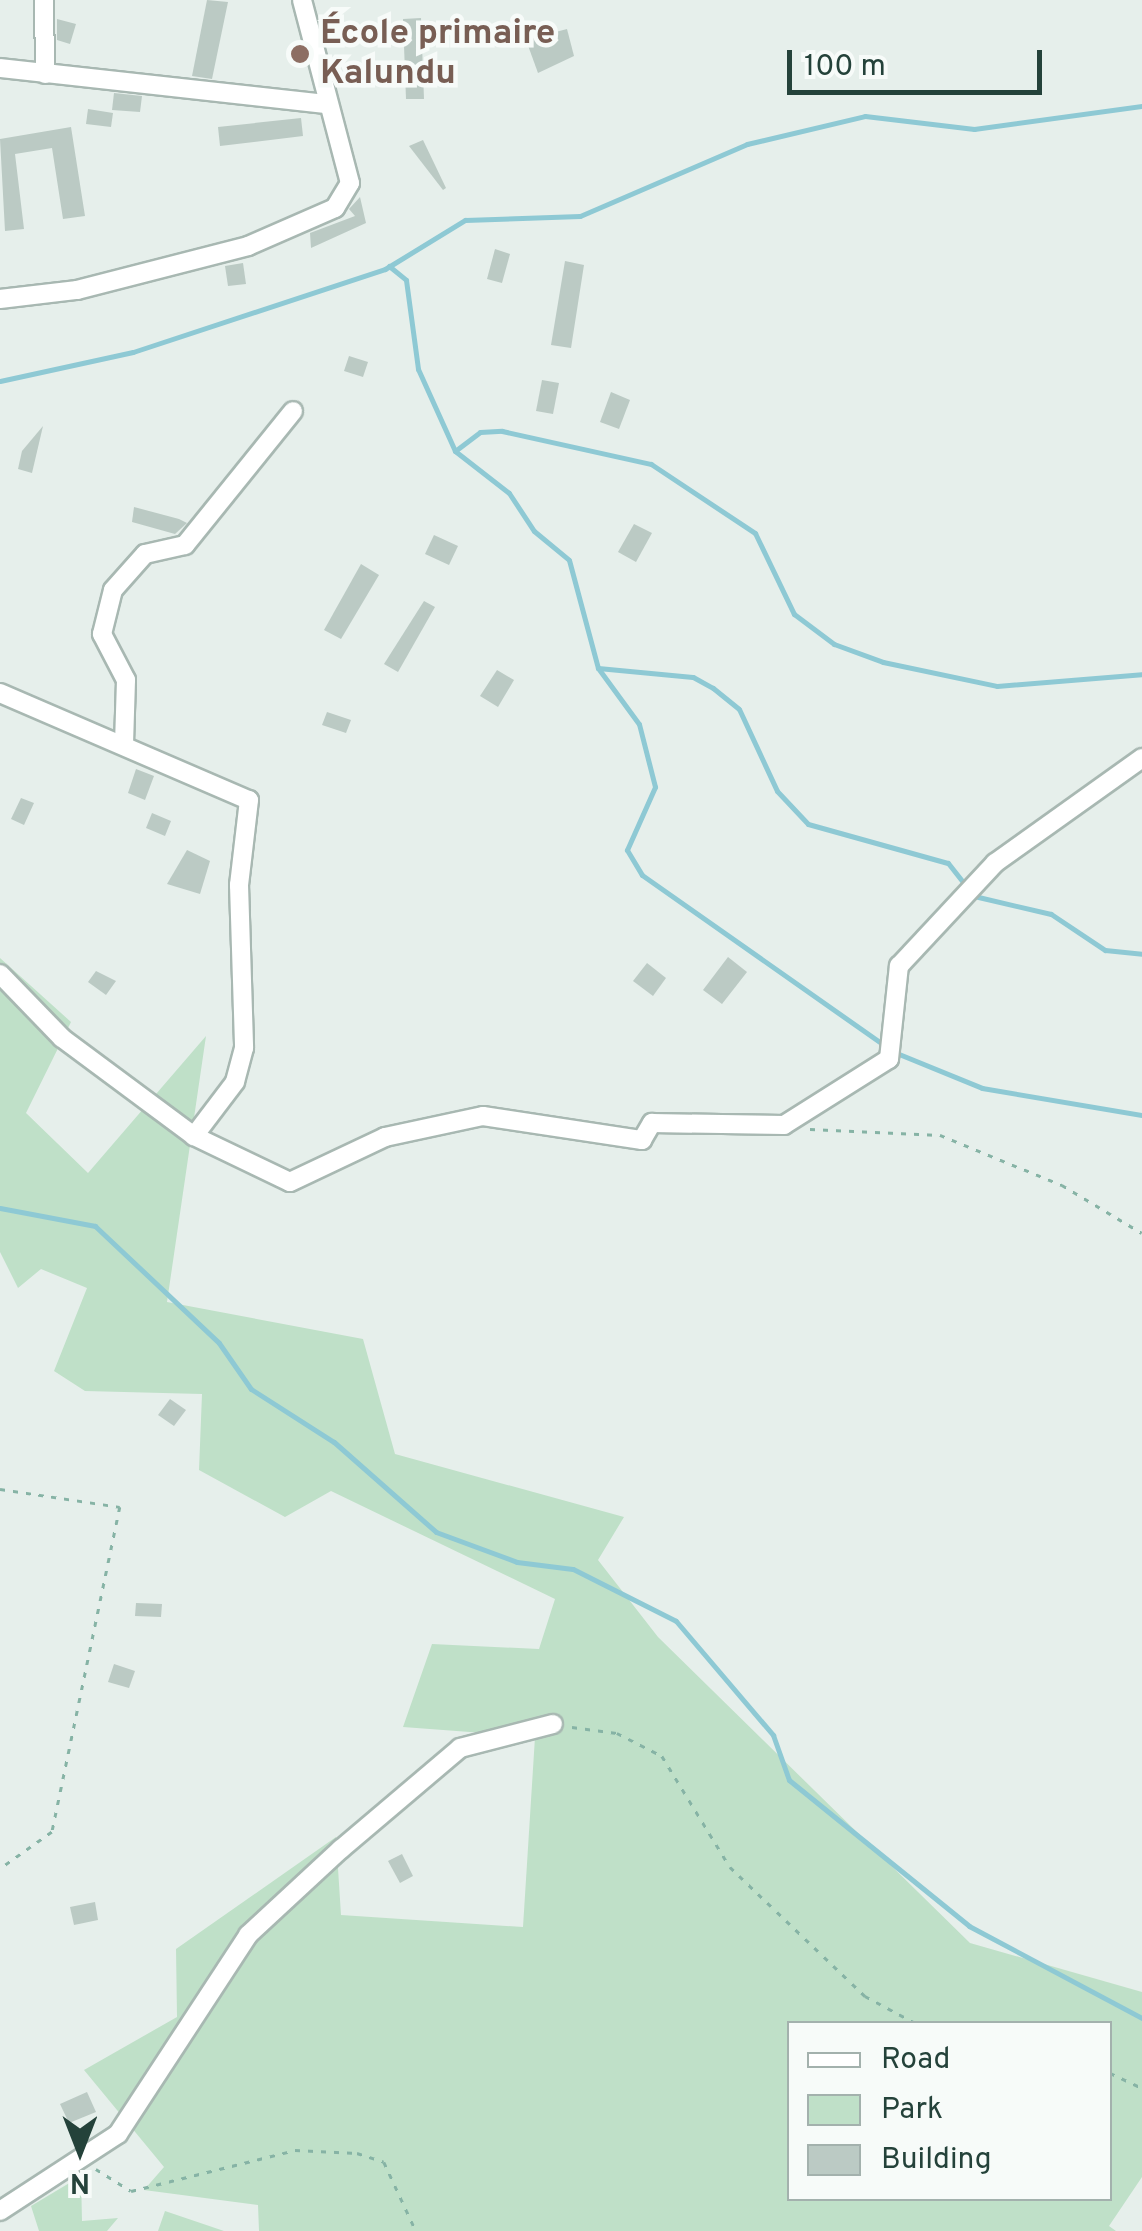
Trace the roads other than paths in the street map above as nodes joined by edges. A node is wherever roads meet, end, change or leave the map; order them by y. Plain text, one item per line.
1 (44, 0) edge
2 (302, 0) edge
3 (0, 68) edge
4 (45, 74) junction
5 (328, 104) junction
6 (0, 299) edge
7 (293, 411) dead end
8 (0, 693) edge
9 (124, 744) junction
10 (1142, 758) edge
11 (0, 974) edge
12 (194, 1136) junction
13 (554, 1724) road end
14 (0, 2211) edge

1 - 4 street
2 - 5 street
3 - 4 street
4 - 5 street
5 - 6 street
7 - 9 street
8 - 9 street
9 - 12 street
10 - 12 street
11 - 12 street
13 - 14 street

